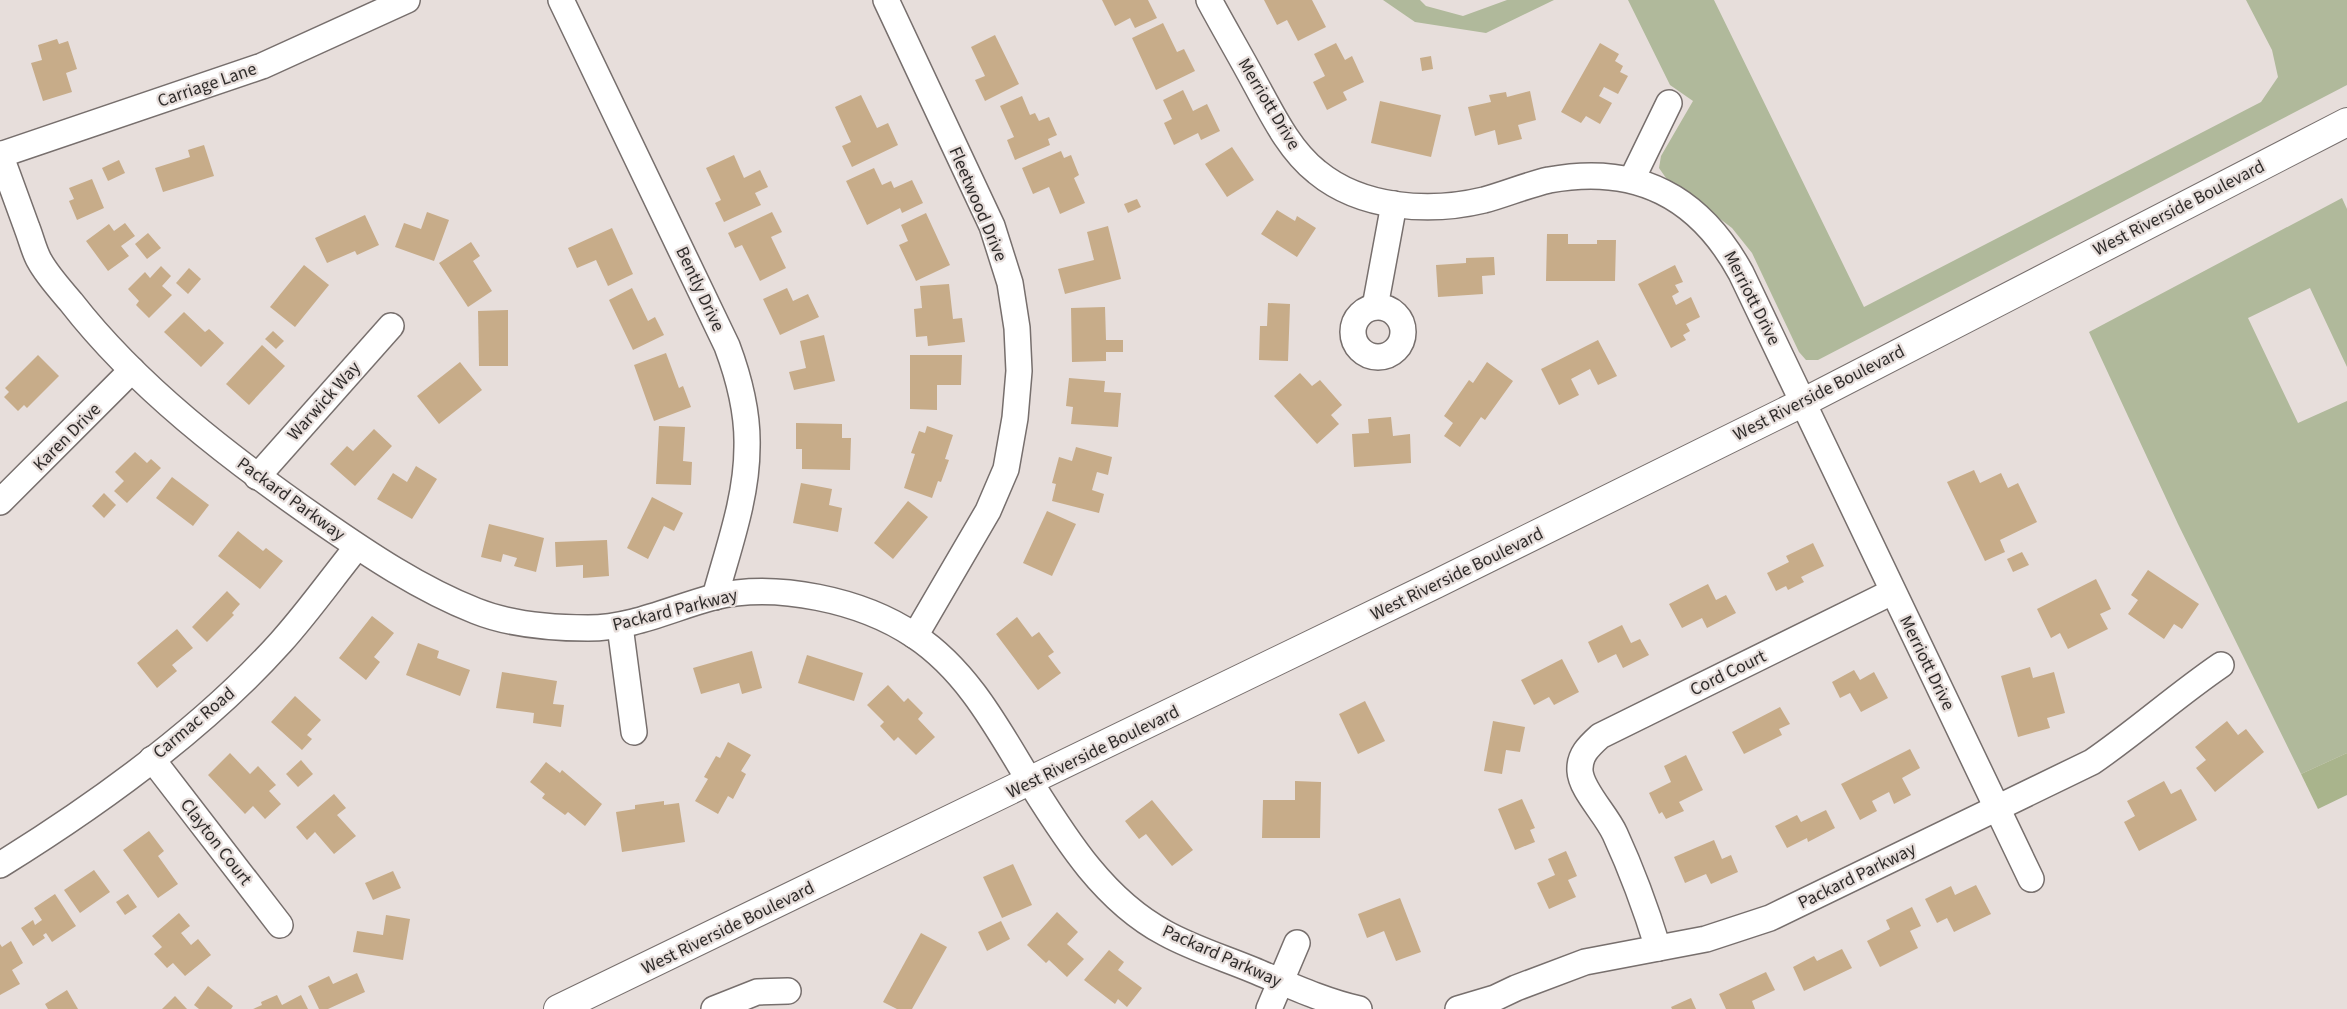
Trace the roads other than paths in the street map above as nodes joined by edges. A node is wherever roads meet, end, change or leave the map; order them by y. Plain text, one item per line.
1 (407, 0) edge
2 (561, 0) edge
3 (886, 0) edge
4 (1209, 0) edge
5 (1669, 103) dead end
6 (2347, 122) edge
7 (0, 155) edge
8 (1632, 180) junction
9 (1394, 204) junction
10 (1374, 307) dead end
11 (391, 326) dead end
12 (132, 370) junction
13 (1804, 402) junction
14 (257, 477) junction
15 (0, 502) edge
16 (358, 547) junction
17 (1892, 592) junction
18 (715, 597) junction
19 (620, 626) junction
20 (915, 636) junction
21 (2222, 665) dead end
22 (634, 732) dead end
23 (152, 759) junction
24 (1030, 782) junction
25 (1997, 807) junction
26 (0, 865) edge
27 (2031, 879) dead end
28 (280, 924) dead end
29 (1297, 943) dead end
30 (1658, 948) junction
31 (1281, 982) junction
32 (788, 991) dead end
33 (572, 1006) edge
34 (714, 1009) edge
35 (1269, 1009) edge
36 (1359, 1009) edge
37 (1458, 1009) edge

1 - 7 street, Carriage Lane
2 - 18 street, Bently Drive
3 - 20 street, Fleetwood Drive
4 - 9 street, Merriott Drive
5 - 8 street
6 - 13 main road, West Riverside Boulevard
7 - 12 street, Packard Parkway
8 - 9 street, Merriott Drive
8 - 13 street, Merriott Drive
9 - 10 street
11 - 14 street, Warwick Way
12 - 14 street, Packard Parkway
12 - 15 street, Karen Drive
13 - 17 street, Merriott Drive
13 - 24 main road, West Riverside Boulevard
14 - 16 street, Packard Parkway
16 - 19 street, Packard Parkway
16 - 23 street, Carmac Road
17 - 25 street, Merriott Drive
17 - 30 street, Cord Court
18 - 19 street, Packard Parkway
18 - 20 street, Packard Parkway
19 - 22 street
20 - 24 street, Packard Parkway
21 - 25 street, Packard Parkway
23 - 26 street, Carmac Road
23 - 28 street, Clayton Court
24 - 31 street, Packard Parkway
24 - 33 main road, West Riverside Boulevard
25 - 27 street, Merriott Drive
25 - 30 street, Packard Parkway
29 - 31 street
30 - 37 street, Packard Parkway
31 - 35 street
31 - 36 street, Packard Parkway
32 - 34 street

